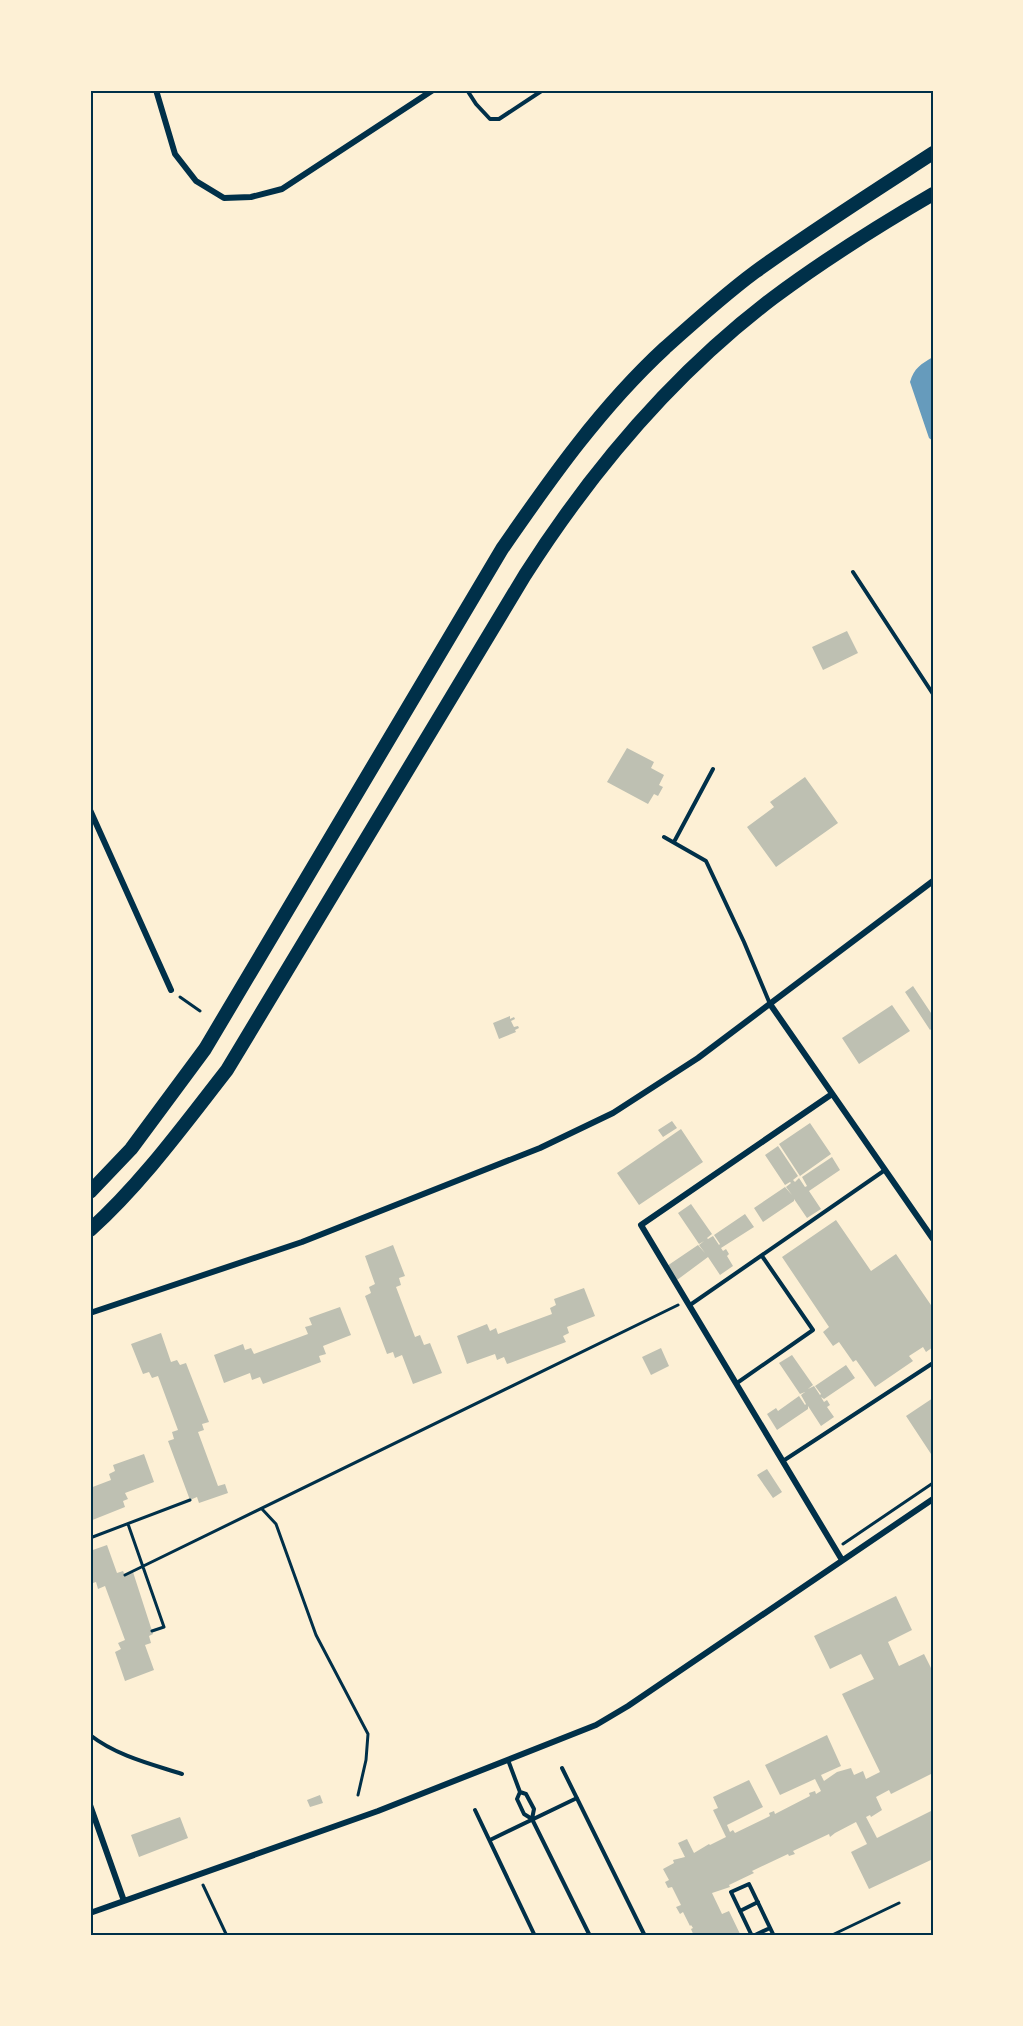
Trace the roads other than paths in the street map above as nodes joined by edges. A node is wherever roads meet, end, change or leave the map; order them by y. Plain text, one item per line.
1 (156, 90) edge
2 (433, 90) edge
3 (467, 90) edge
4 (543, 90) edge
5 (933, 153) edge
6 (933, 194) edge
7 (854, 572) dead end
8 (933, 694) edge
9 (713, 769) dead end
10 (90, 810) edge
11 (664, 837) dead end
12 (674, 842) junction
13 (933, 881) edge
14 (171, 990) road end
15 (770, 1004) junction
16 (832, 1094) junction
17 (885, 1170) junction
18 (90, 1192) edge
19 (90, 1230) edge
20 (933, 1239) edge
21 (762, 1256) junction
22 (688, 1303) junction
23 (90, 1313) edge
24 (933, 1363) edge
25 (736, 1384) junction
26 (783, 1462) junction
27 (933, 1499) edge
28 (842, 1560) junction
29 (90, 1736) edge
30 (507, 1760) junction
31 (561, 1768) dead end
32 (182, 1774) dead end
33 (520, 1792) junction
34 (577, 1798) junction
35 (90, 1805) edge
36 (475, 1810) dead end
37 (532, 1819) junction
38 (98, 1826) junction
39 (90, 1829) edge
40 (490, 1840) junction
41 (124, 1901) junction
42 (758, 1902) junction
43 (740, 1911) junction
44 (90, 1913) edge
45 (770, 1928) junction
46 (535, 1936) edge
47 (590, 1936) edge
48 (645, 1936) edge
49 (753, 1936) edge
50 (774, 1936) edge

1 - 2 street
3 - 4 lane
5 - 18 highway
6 - 19 highway
7 - 8 lane
9 - 12 lane
10 - 14 street
11 - 12 lane
12 - 15 lane
13 - 15 street
15 - 16 street
15 - 23 street
16 - 17 street
16 - 22 street
17 - 20 street
17 - 21 lane
21 - 22 lane
21 - 25 lane
22 - 25 street
24 - 26 lane
25 - 26 street
26 - 28 street
27 - 28 street
28 - 30 street
29 - 32 lane
30 - 33 lane
30 - 41 street
31 - 34 lane
33 - 37 lane
33 - 37 lane
34 - 37 lane
34 - 48 lane
35 - 38 street
36 - 40 lane
37 - 40 lane
37 - 47 lane
38 - 39 lane
38 - 41 street
40 - 46 lane
41 - 44 street
42 - 43 lane
42 - 43 lane
42 - 45 lane
43 - 49 lane
45 - 49 lane
45 - 50 lane

